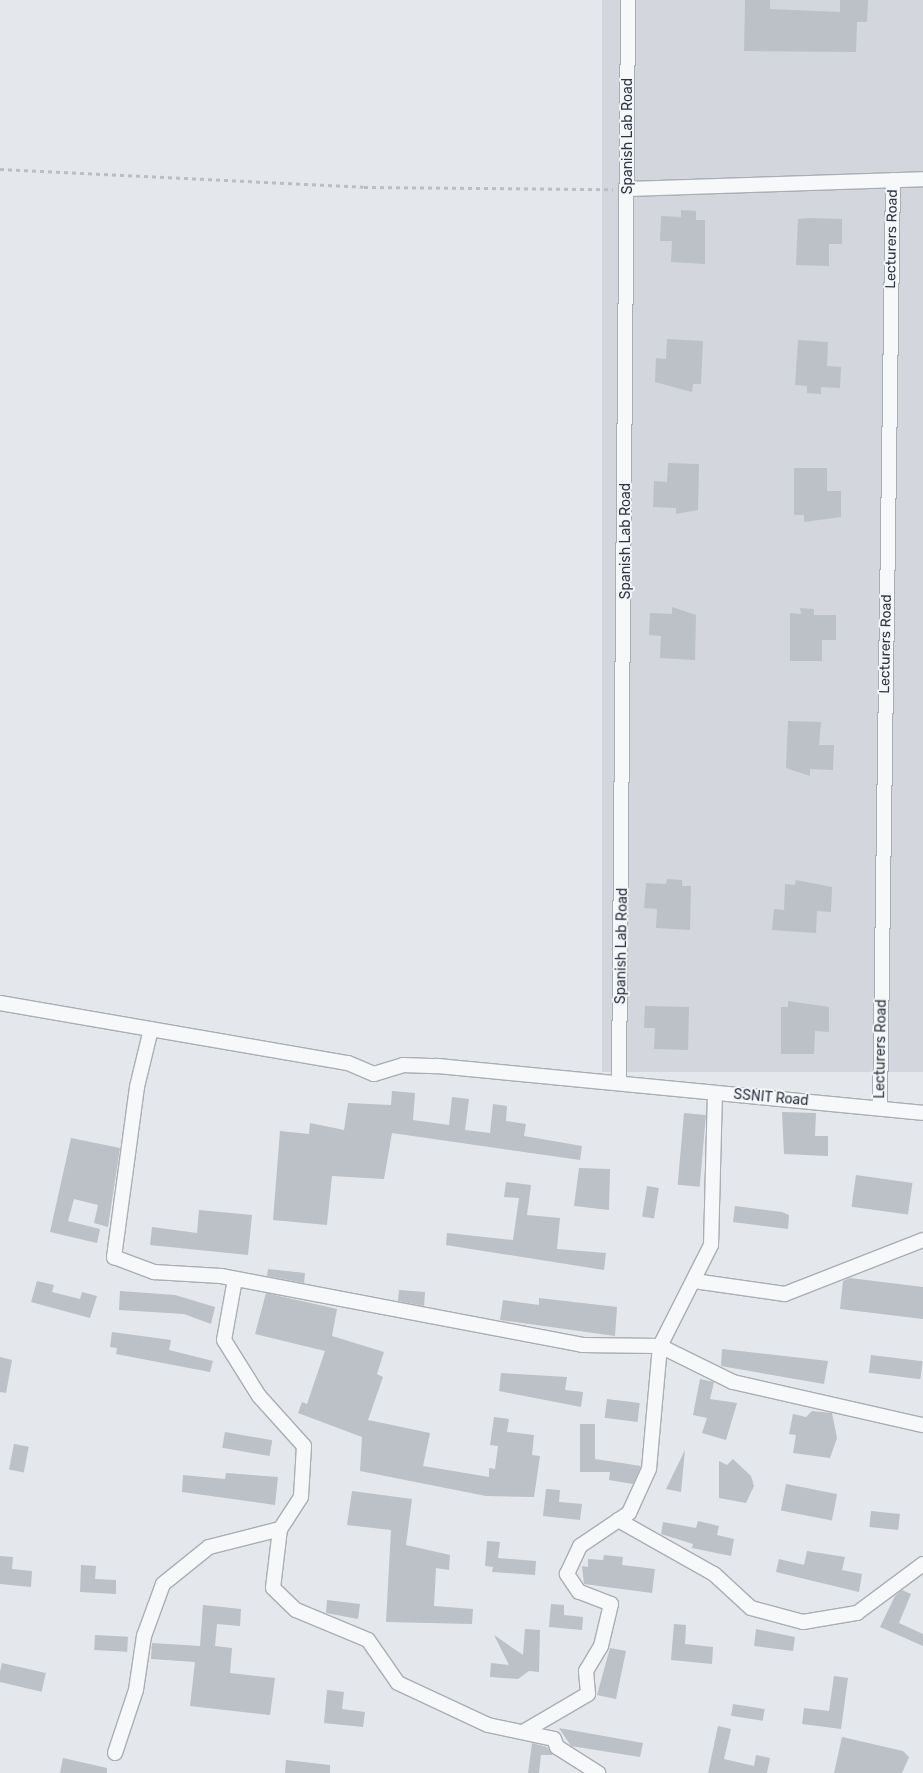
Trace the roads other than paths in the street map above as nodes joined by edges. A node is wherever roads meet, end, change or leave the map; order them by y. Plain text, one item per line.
1 (628, 0) edge
2 (893, 180) junction
3 (923, 180) edge
4 (628, 190) junction
5 (0, 1003) edge
6 (151, 1029) junction
7 (619, 1082) junction
8 (715, 1093) junction
9 (880, 1108) junction
10 (923, 1113) edge
11 (923, 1240) edge
12 (235, 1280) junction
13 (694, 1281) junction
14 (660, 1346) junction
15 (923, 1425) edge
16 (618, 1520) junction
17 (280, 1529) junction
18 (923, 1564) edge
19 (523, 1732) junction
20 (115, 1753) dead end
21 (598, 1773) edge

1 - 4 street, Spanish Lab Road
2 - 3 street
2 - 4 street
2 - 9 street, Lecturers Road
4 - 7 street, Spanish Lab Road
5 - 6 street, SSNIT Road
6 - 7 street, SSNIT Road
6 - 12 street
7 - 8 street, SSNIT Road
8 - 9 street, SSNIT Road
8 - 13 street
9 - 10 street, SSNIT Road
11 - 13 street
12 - 14 street
12 - 17 street
13 - 14 street
14 - 15 street
14 - 16 street
16 - 18 street
16 - 19 street
17 - 19 street
17 - 20 street
19 - 21 street

